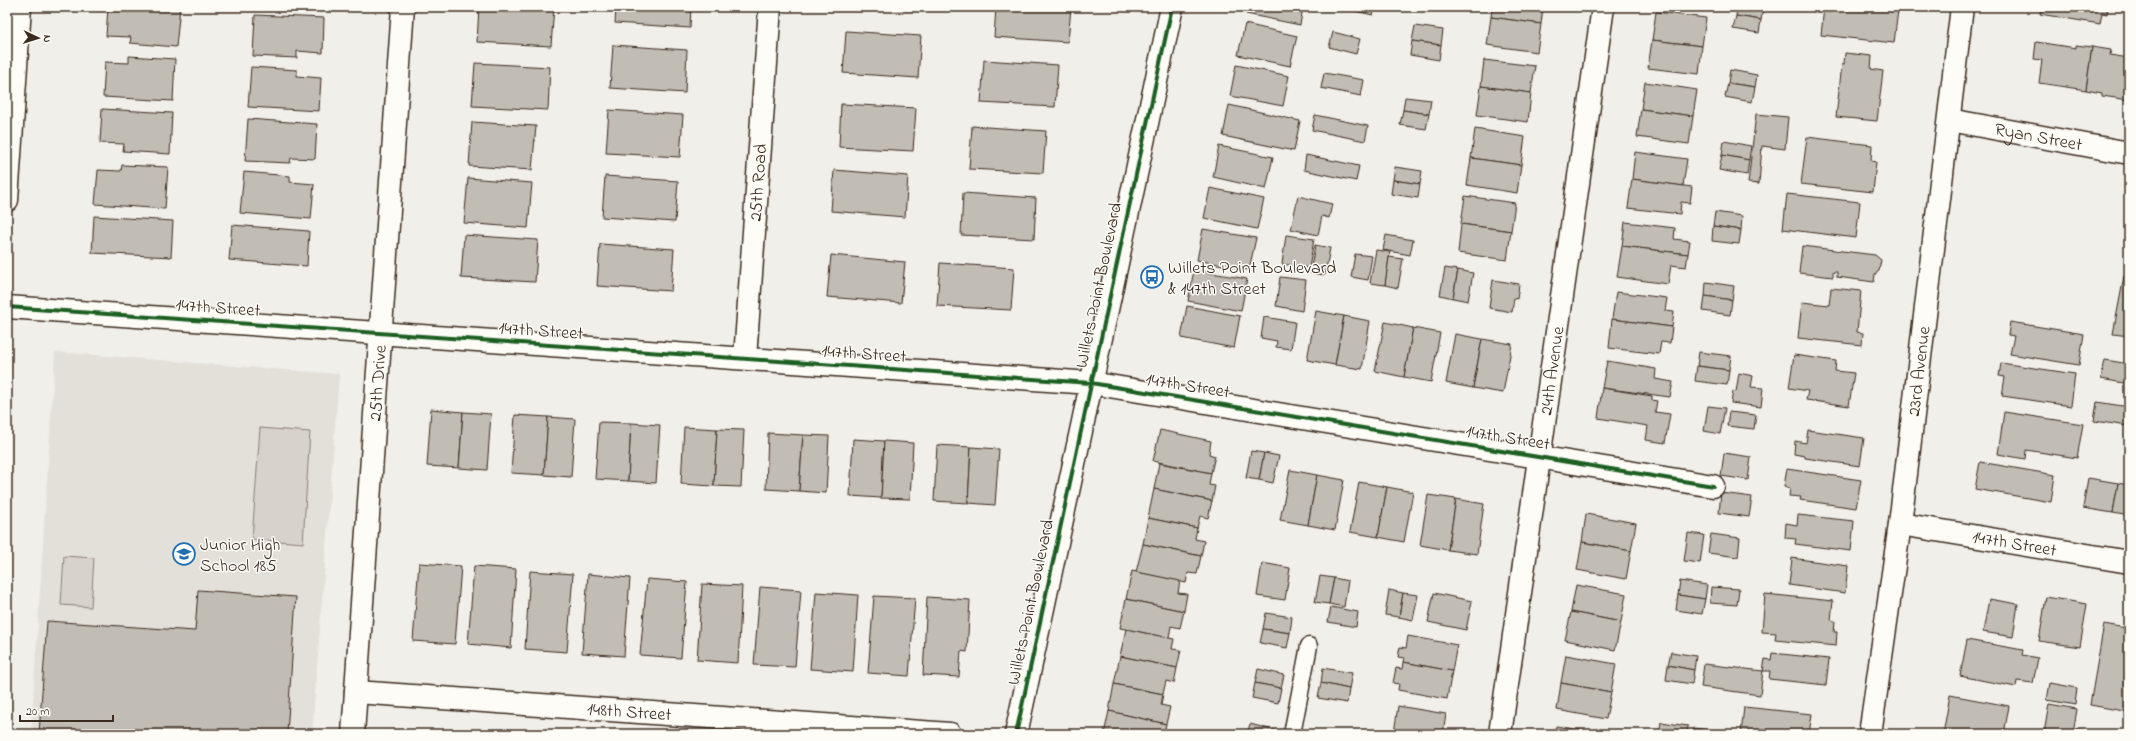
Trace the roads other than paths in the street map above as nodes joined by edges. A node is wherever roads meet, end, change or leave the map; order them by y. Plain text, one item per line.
1 (20, 7) edge
2 (403, 7) edge
3 (770, 7) edge
4 (1172, 7) edge
5 (1603, 7) edge
6 (1962, 7) edge
7 (1949, 120) junction
8 (2129, 153) edge
9 (7, 200) edge
10 (7, 307) edge
11 (380, 333) junction
12 (745, 358) junction
13 (1091, 383) junction
14 (1540, 456) junction
15 (1713, 486) dead end
16 (1900, 524) junction
17 (2129, 562) edge
18 (1309, 646) dead end
19 (356, 692) junction
20 (353, 734) edge
21 (950, 734) edge
22 (1016, 734) edge
23 (1292, 734) edge
24 (1500, 734) edge
25 (1870, 734) edge

1 - 9 street
2 - 11 street, 25th Drive
3 - 12 street, 25th Road
4 - 13 street, Willets Point Boulevard
5 - 14 street, 24th Avenue
6 - 7 street, 23rd Avenue
7 - 8 street, Ryan Street
7 - 16 street, 23rd Avenue
10 - 11 street, 147th Street
11 - 12 street, 147th Street
11 - 19 street, 25th Drive
12 - 13 street, 147th Street
13 - 14 street, 147th Street
13 - 22 street, Willets Point Boulevard
14 - 15 street, 147th Street
14 - 24 street, 24th Avenue
16 - 17 street, 147th Street
16 - 25 street, 23rd Avenue
18 - 23 lane
19 - 20 street, 25th Drive
19 - 21 street, 148th Street

